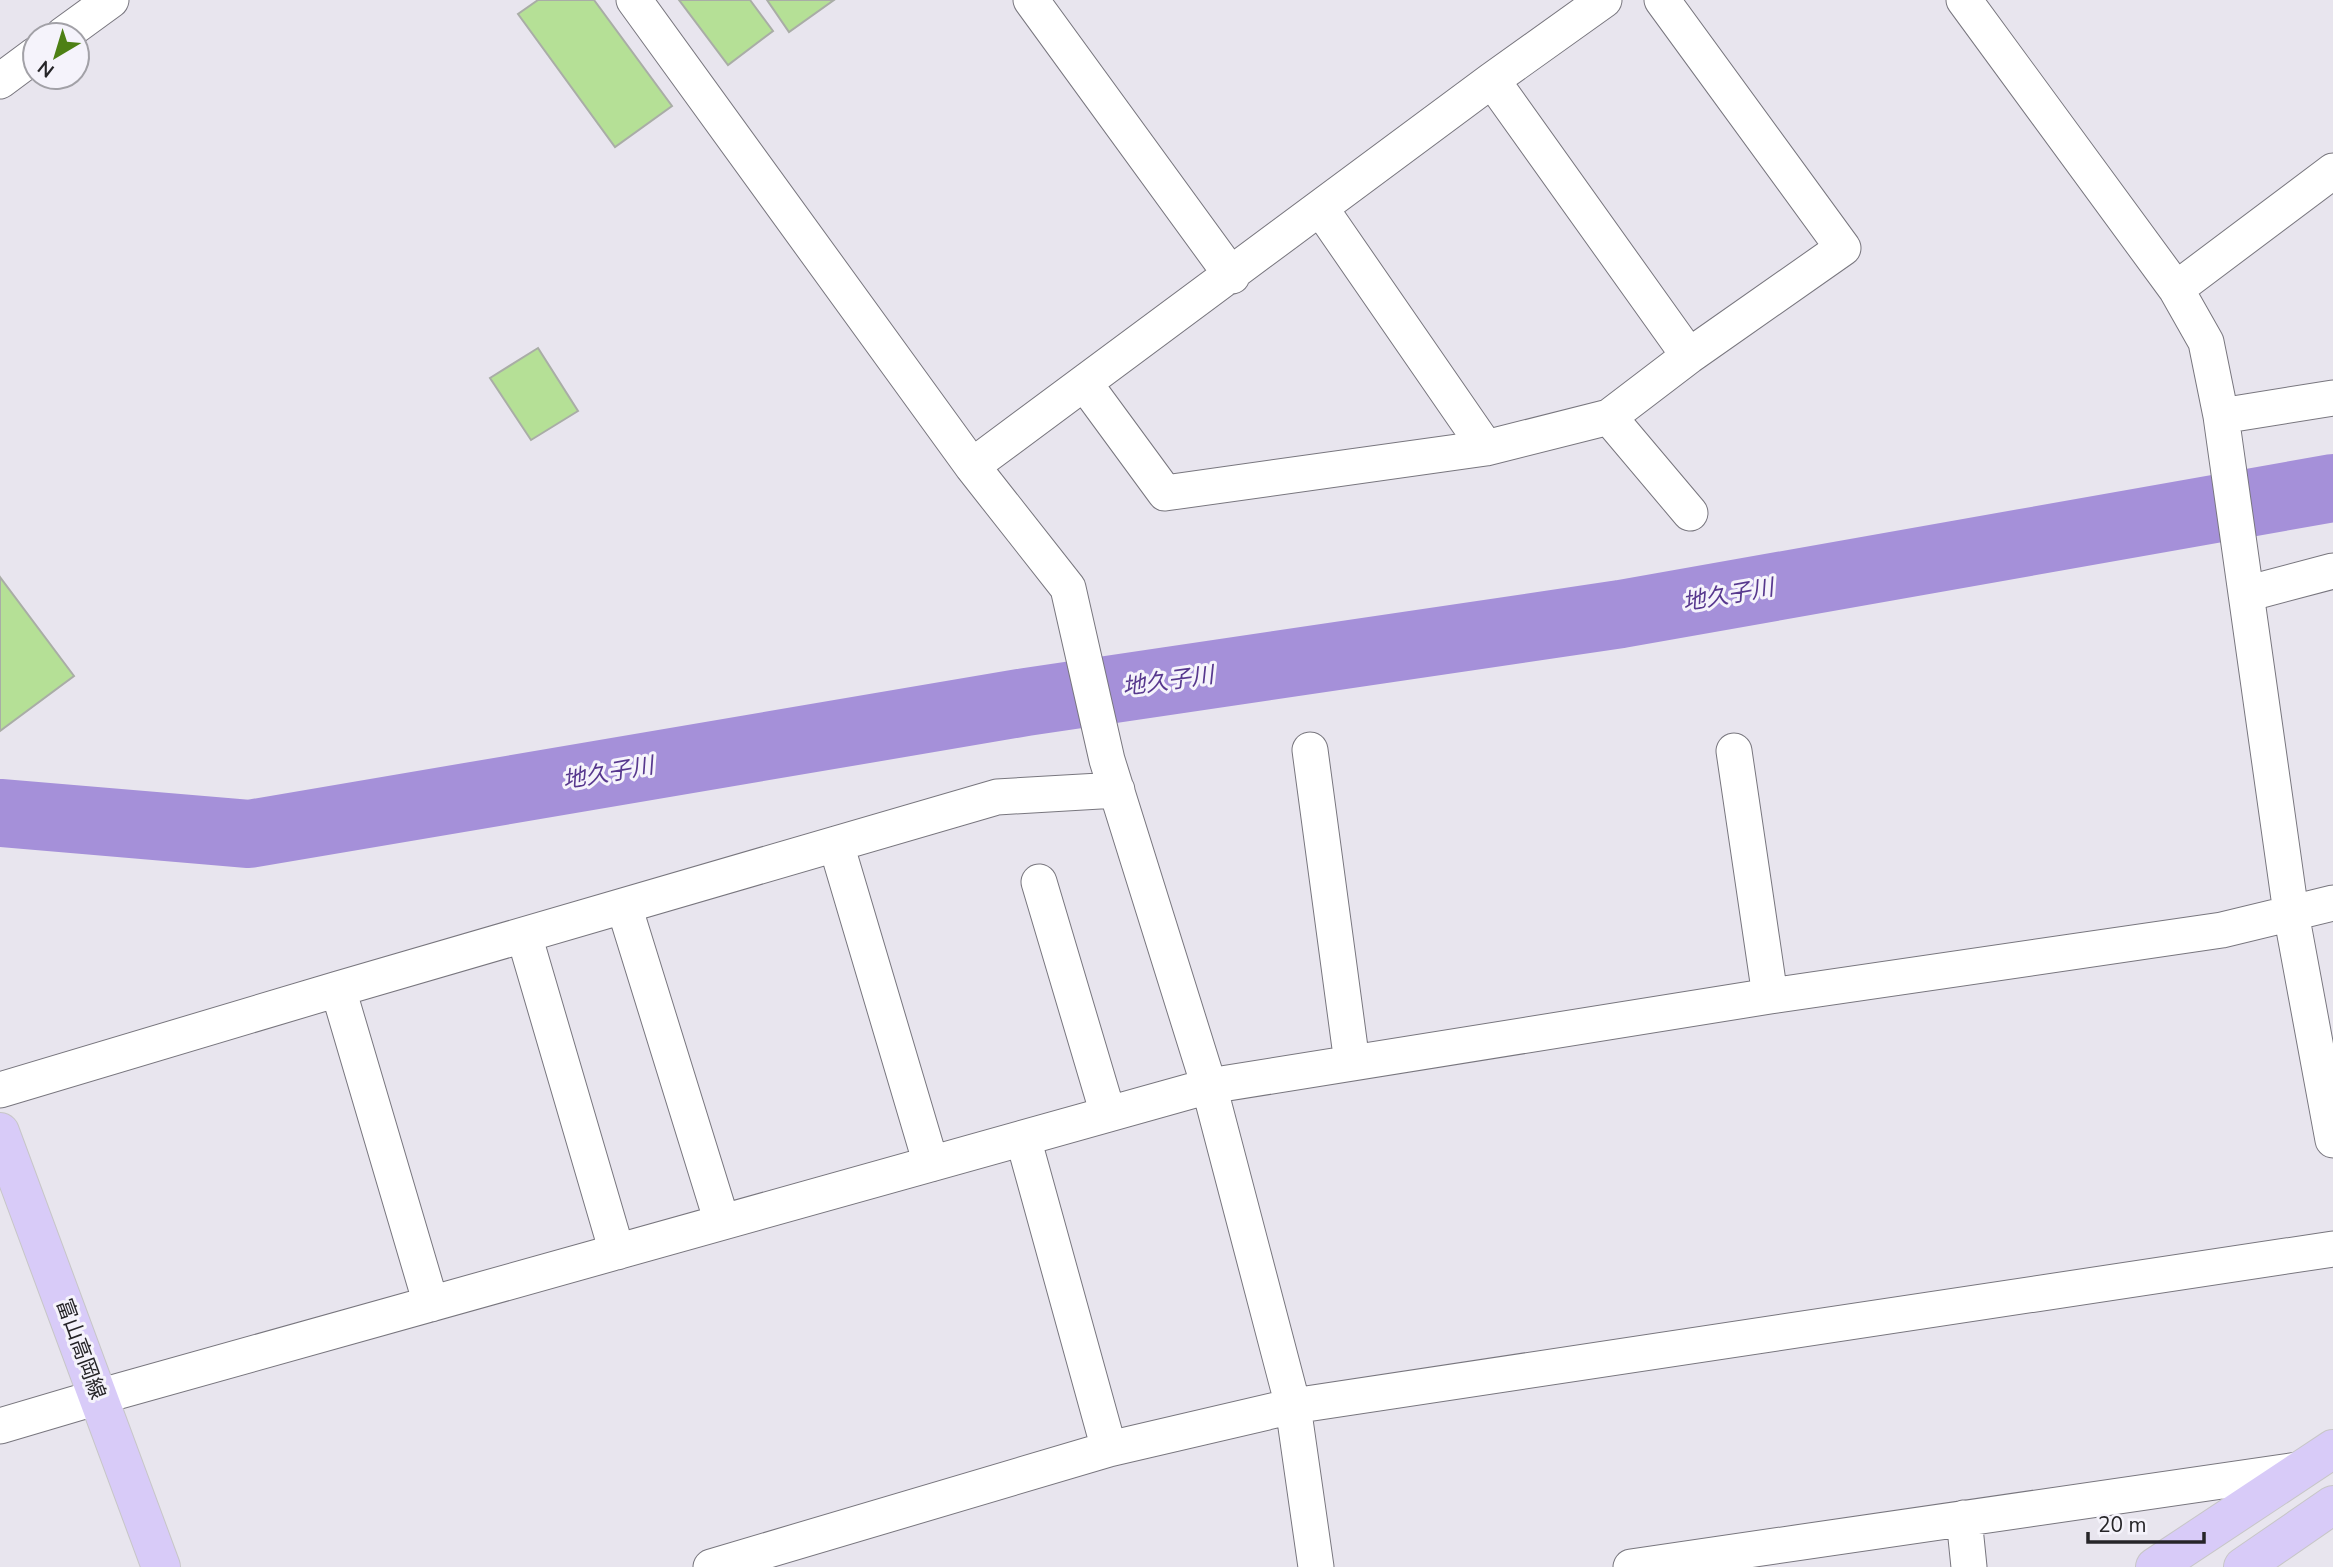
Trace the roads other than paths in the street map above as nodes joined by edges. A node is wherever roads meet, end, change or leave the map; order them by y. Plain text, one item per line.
1 (111, 0) edge
2 (634, 0) edge
3 (1031, 0) edge
4 (1604, 0) edge
5 (1662, 0) edge
6 (1964, 0) edge
7 (82, 21) edge
8 (21, 65) edge
9 (1492, 80) junction
10 (0, 81) edge
11 (2333, 171) edge
12 (1321, 209) junction
13 (1232, 276) junction
14 (2176, 289) junction
15 (1689, 356) junction
16 (1085, 384) junction
17 (2333, 398) edge
18 (1608, 417) junction
19 (2222, 426) junction
20 (1486, 448) junction
21 (972, 466) junction
22 (1690, 513) dead end
23 (2333, 570) edge
24 (2244, 584) junction
25 (1310, 750) dead end
26 (1734, 751) dead end
27 (1112, 775) junction
28 (836, 844) junction
29 (1038, 882) dead end
30 (2333, 903) edge
31 (624, 906) junction
32 (2291, 913) junction
33 (524, 935) junction
34 (338, 989) junction
35 (1770, 996) junction
36 (1352, 1063) junction
37 (1209, 1086) junction
38 (0, 1090) edge
39 (1108, 1114) junction
40 (0, 1132) edge
41 (1023, 1138) junction
42 (2333, 1140) edge
43 (931, 1164) junction
44 (722, 1222) junction
45 (2333, 1250) edge
46 (617, 1252) junction
47 (431, 1304) junction
48 (99, 1397) junction
49 (1293, 1406) junction
50 (0, 1426) edge
51 (1109, 1449) junction
52 (2318, 1459) edge
53 (2333, 1505) edge
54 (1964, 1518) junction
55 (160, 1567) edge
56 (711, 1567) edge
57 (1317, 1567) edge
58 (1630, 1567) edge
59 (1969, 1567) edge
60 (2155, 1567) edge
61 (2243, 1567) edge

1 - 7 street
2 - 21 street
3 - 13 street
4 - 9 street
5 - 15 street
6 - 14 street
8 - 10 street
9 - 12 street
9 - 15 street
11 - 14 street
12 - 13 street
12 - 20 street
13 - 16 street
14 - 19 street
15 - 18 street
16 - 20 street
16 - 21 street
17 - 19 street
18 - 20 street
18 - 22 street
19 - 24 street
21 - 27 street
23 - 24 street
24 - 32 street
25 - 36 street
26 - 35 street
27 - 28 street
27 - 37 street
28 - 31 street
28 - 43 street
29 - 39 street
30 - 32 street
31 - 33 street
31 - 44 street
32 - 35 street
32 - 42 street
33 - 34 street
33 - 46 street
34 - 38 street
34 - 47 street
35 - 36 street
36 - 37 street
37 - 39 street
37 - 49 street
39 - 41 street
40 - 48 main road, 富山高岡線
41 - 43 street
41 - 51 street
43 - 44 street
44 - 46 street
45 - 49 street
46 - 47 street
47 - 48 street
48 - 50 street
48 - 55 main road, 富山高岡線
49 - 51 street
49 - 57 street
51 - 56 street
52 - 54 street
52 - 60 main road
53 - 61 main road
54 - 58 street
54 - 59 street

